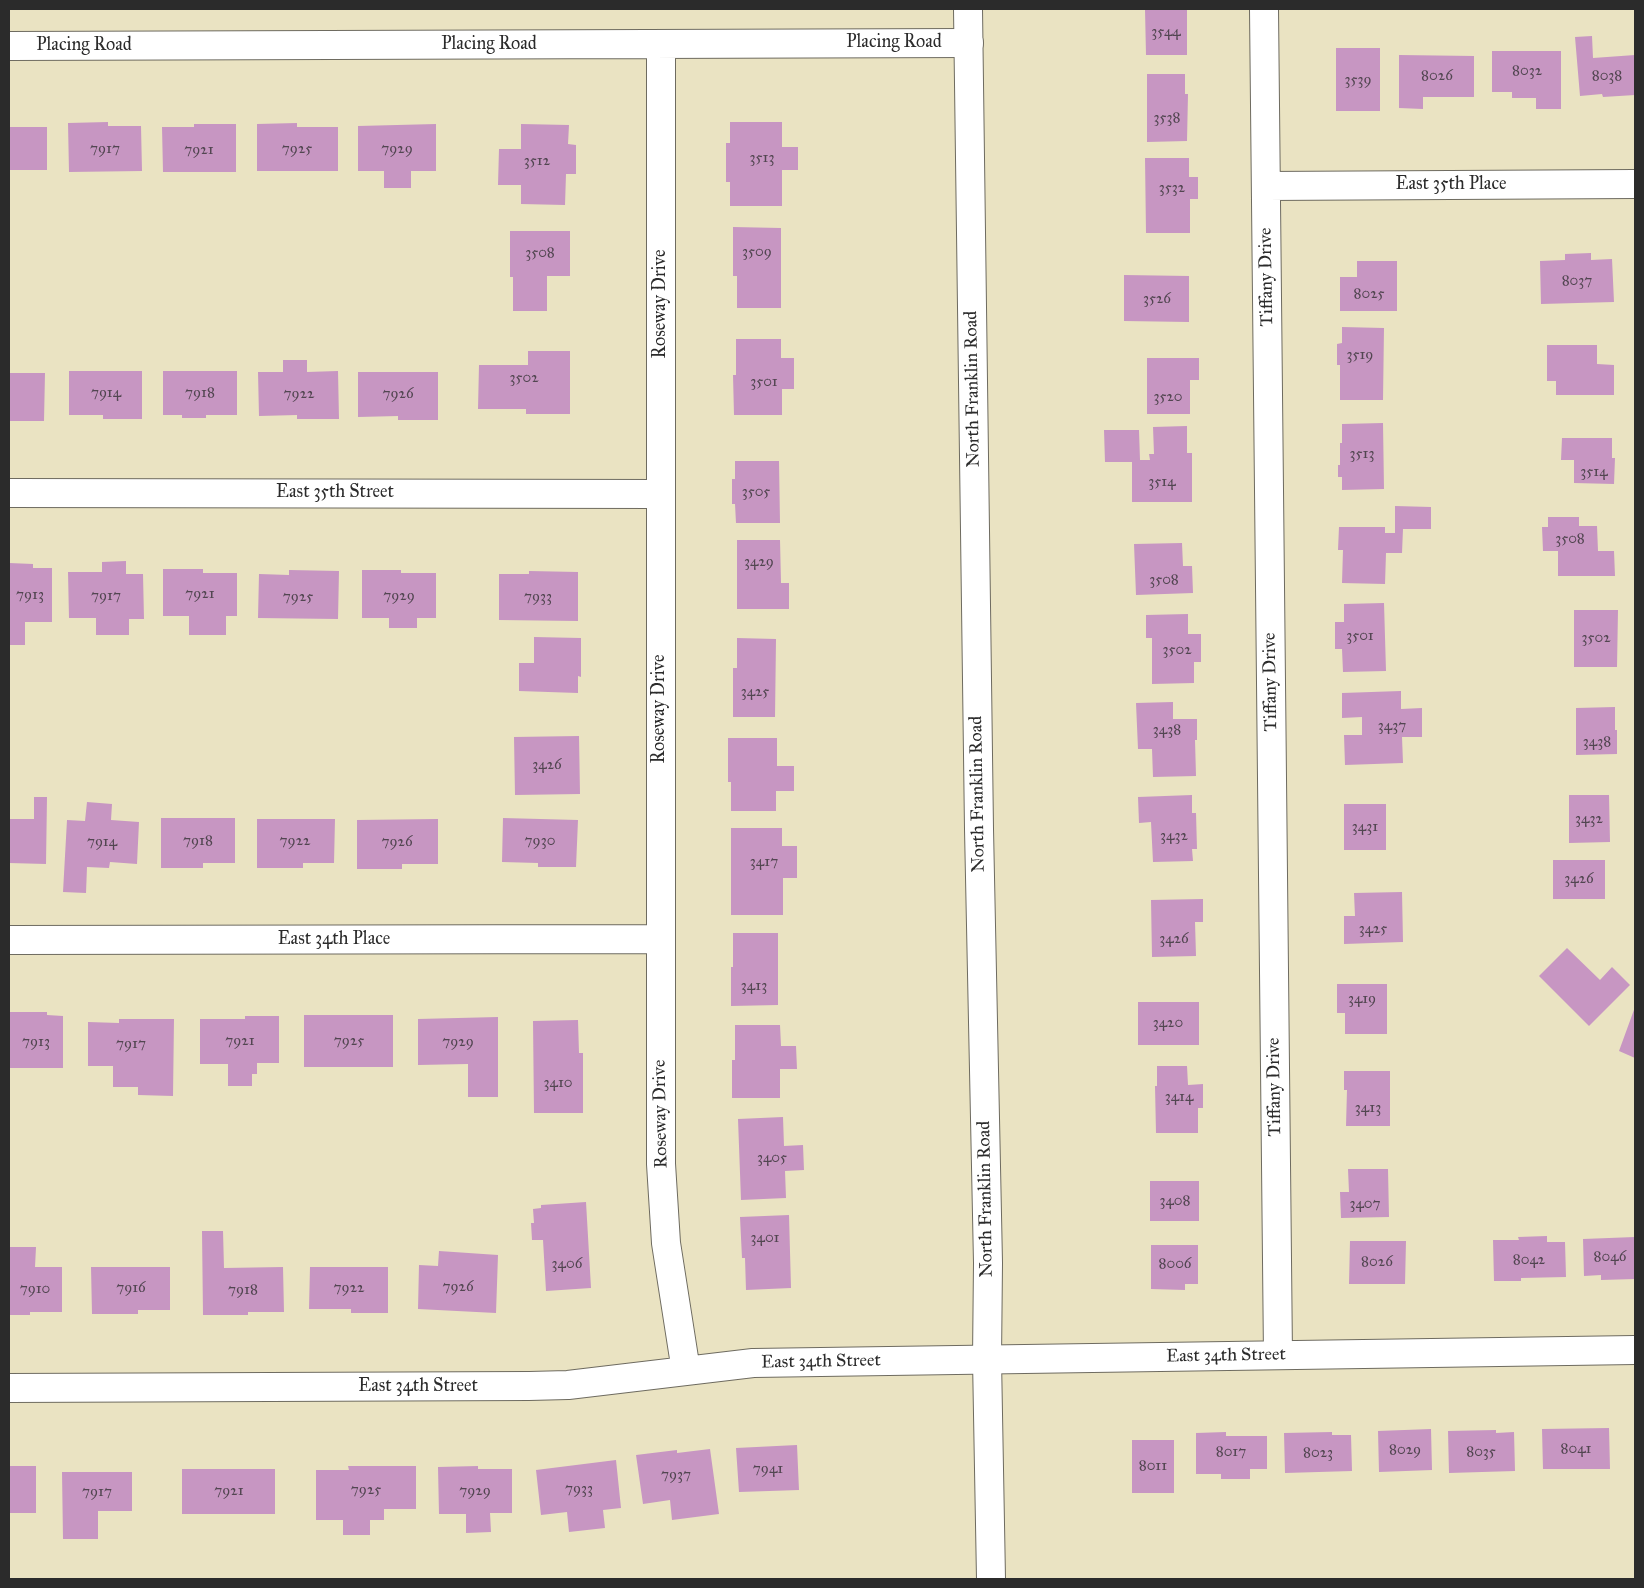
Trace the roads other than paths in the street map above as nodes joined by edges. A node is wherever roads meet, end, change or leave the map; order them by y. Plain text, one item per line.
1 (968, 9) edge
2 (1264, 9) edge
3 (968, 43) junction
4 (661, 44) junction
5 (9, 46) edge
6 (1635, 184) edge
7 (1266, 186) junction
8 (9, 493) edge
9 (661, 494) junction
10 (660, 939) junction
11 (9, 940) edge
12 (1635, 1350) edge
13 (1278, 1356) junction
14 (987, 1359) junction
15 (686, 1371) junction
16 (9, 1388) edge
17 (991, 1579) edge

1 - 3 street, North Franklin Road
2 - 7 street, Tiffany Drive
3 - 4 street, Placing Road
3 - 14 street, North Franklin Road
4 - 5 street, Placing Road
4 - 9 street, Roseway Drive
6 - 7 street, East 35th Place
7 - 13 street, Tiffany Drive
8 - 9 street, East 35th Street
9 - 10 street, Roseway Drive
10 - 11 street, East 34th Place
10 - 15 street, Roseway Drive
12 - 13 street, East 34th Street
13 - 14 street, East 34th Street
14 - 15 street, East 34th Street
14 - 17 street, North Franklin Road
15 - 16 street, East 34th Street

